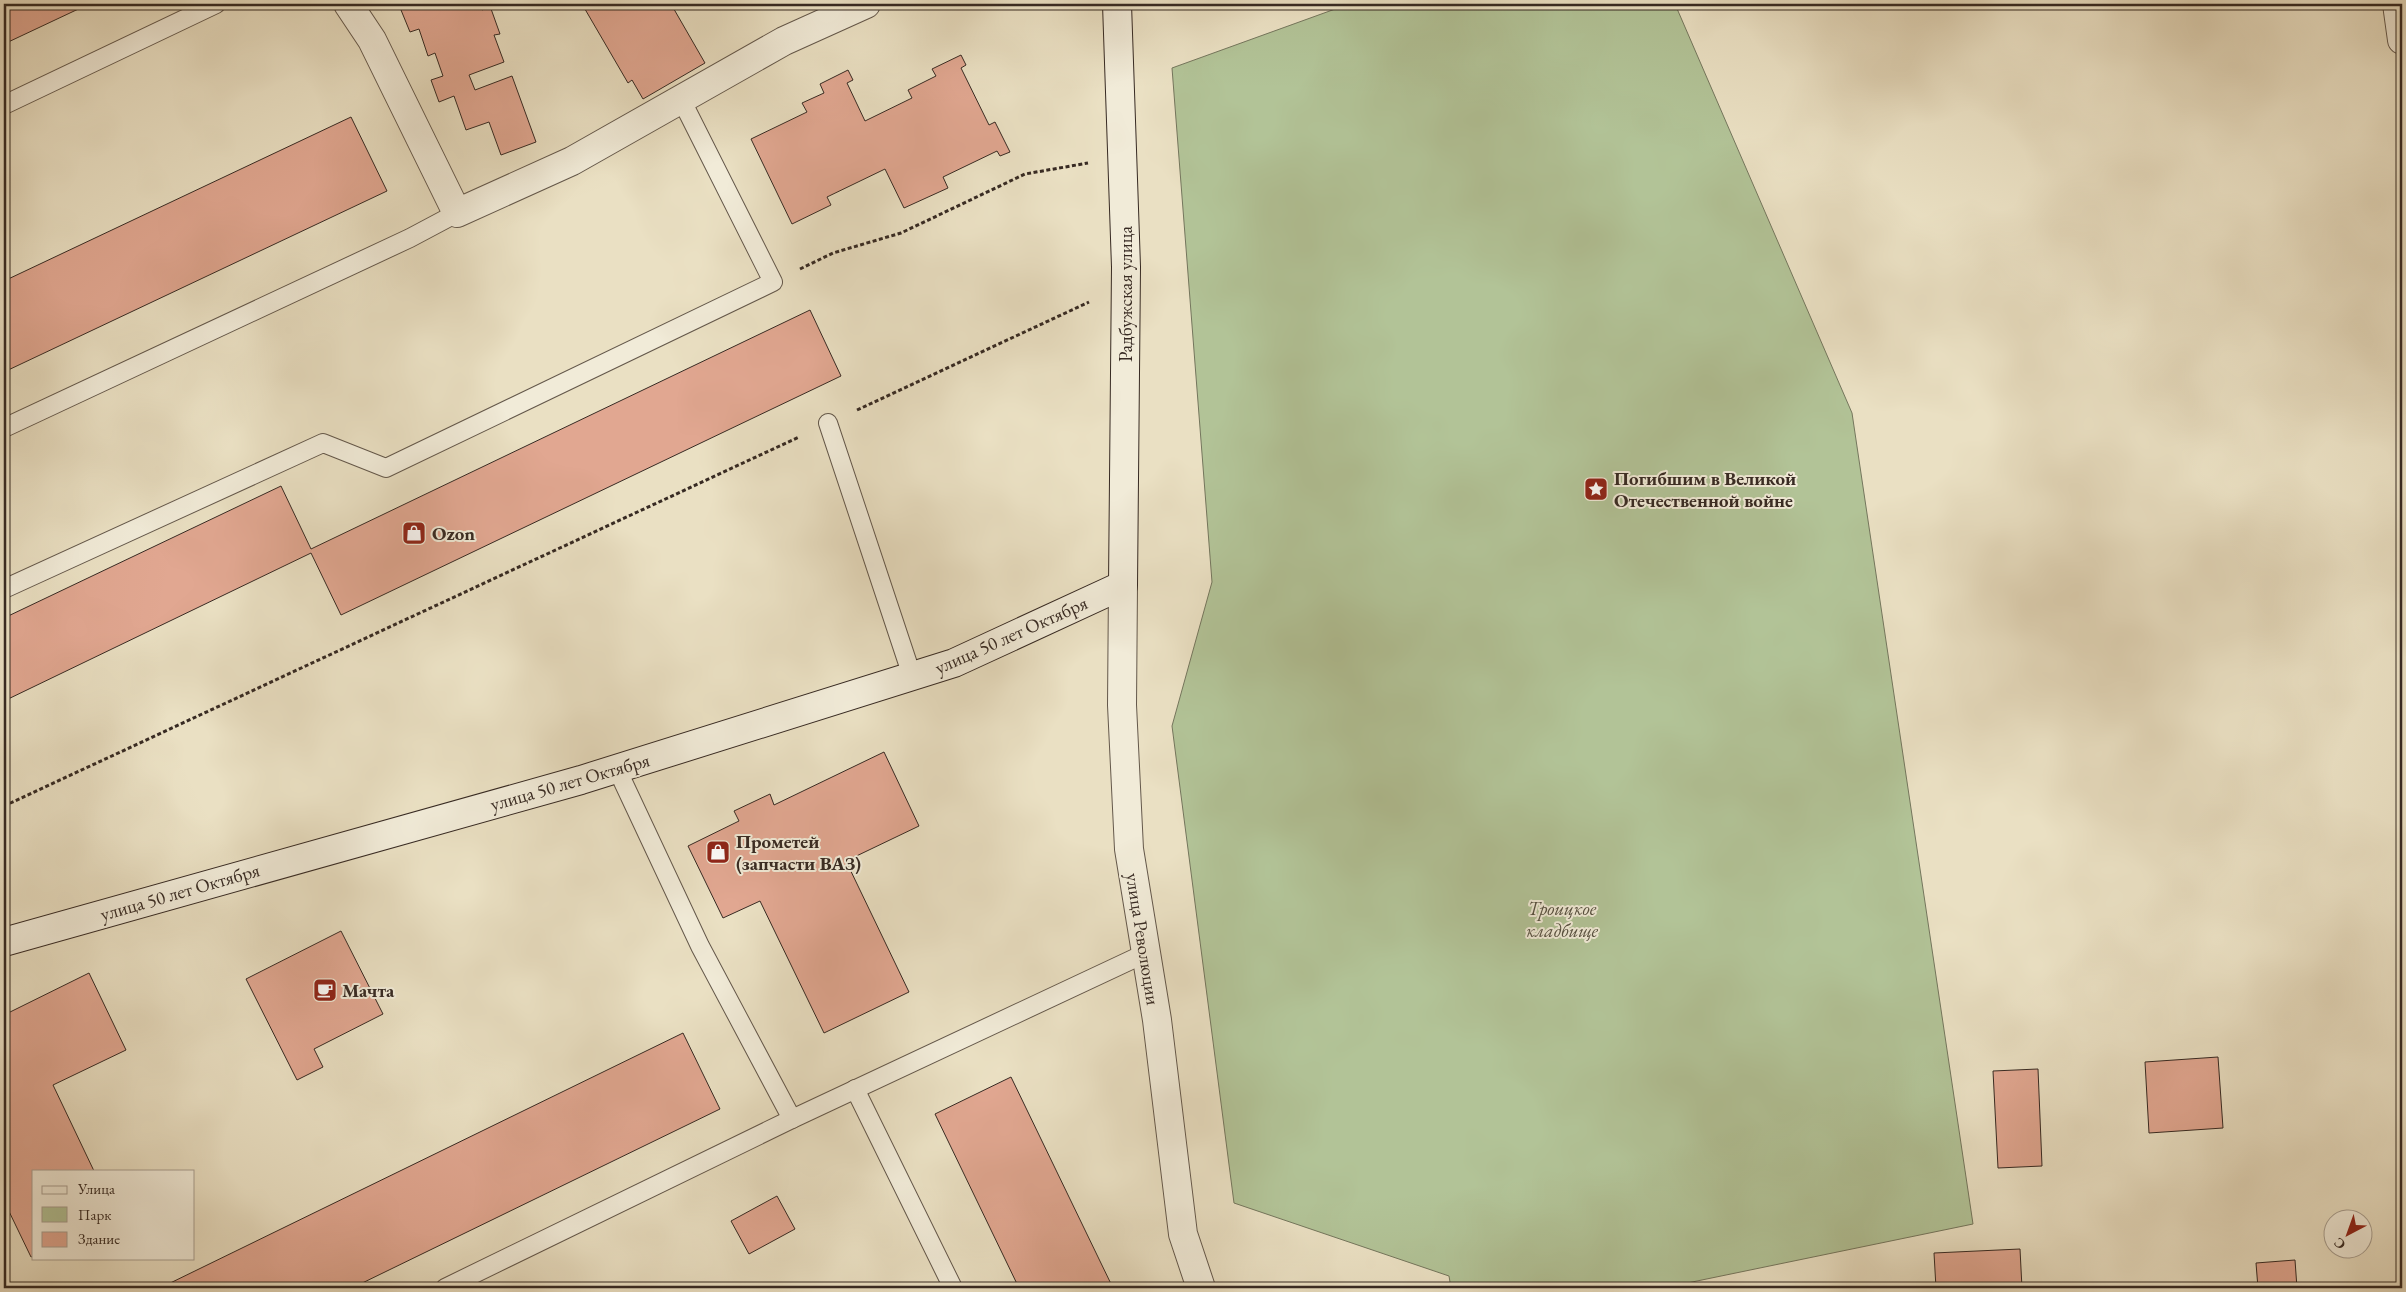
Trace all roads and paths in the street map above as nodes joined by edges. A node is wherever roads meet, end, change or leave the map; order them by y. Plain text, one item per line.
1 (216, 4) edge
2 (348, 4) edge
3 (866, 4) edge
4 (1117, 4) edge
5 (2397, 4) edge
6 (2402, 40) edge
7 (681, 99) junction
8 (4, 105) edge
9 (1123, 157) junction
10 (457, 214) junction
11 (774, 282) junction
12 (1126, 285) junction
13 (828, 423) junction
14 (4, 428) edge
15 (1123, 585) junction
16 (4, 589) edge
17 (912, 676) junction
18 (617, 769) junction
19 (4, 806) edge
20 (4, 942) edge
21 (1146, 953) junction
22 (855, 1089) junction
23 (792, 1120) junction
24 (445, 1288) edge
25 (953, 1288) edge
26 (1201, 1288) edge

1 - 8 lane
2 - 10 street
3 - 7 street
4 - 9 street, Радбужская улица
5 - 6 street
7 - 10 street
7 - 11 lane
9 - 11 path
9 - 12 street, Радбужская улица
10 - 14 lane
11 - 16 lane
12 - 13 path
12 - 15 street, Радбужская улица
13 - 17 lane
13 - 19 path
15 - 17 street, улица 50 лет Октября
15 - 21 street, улица Революции
17 - 18 street, улица 50 лет Октября
18 - 20 street, улица 50 лет Октября
18 - 23 lane
21 - 22 lane
21 - 26 street, улица Революции
22 - 23 lane
22 - 25 lane
23 - 24 lane

